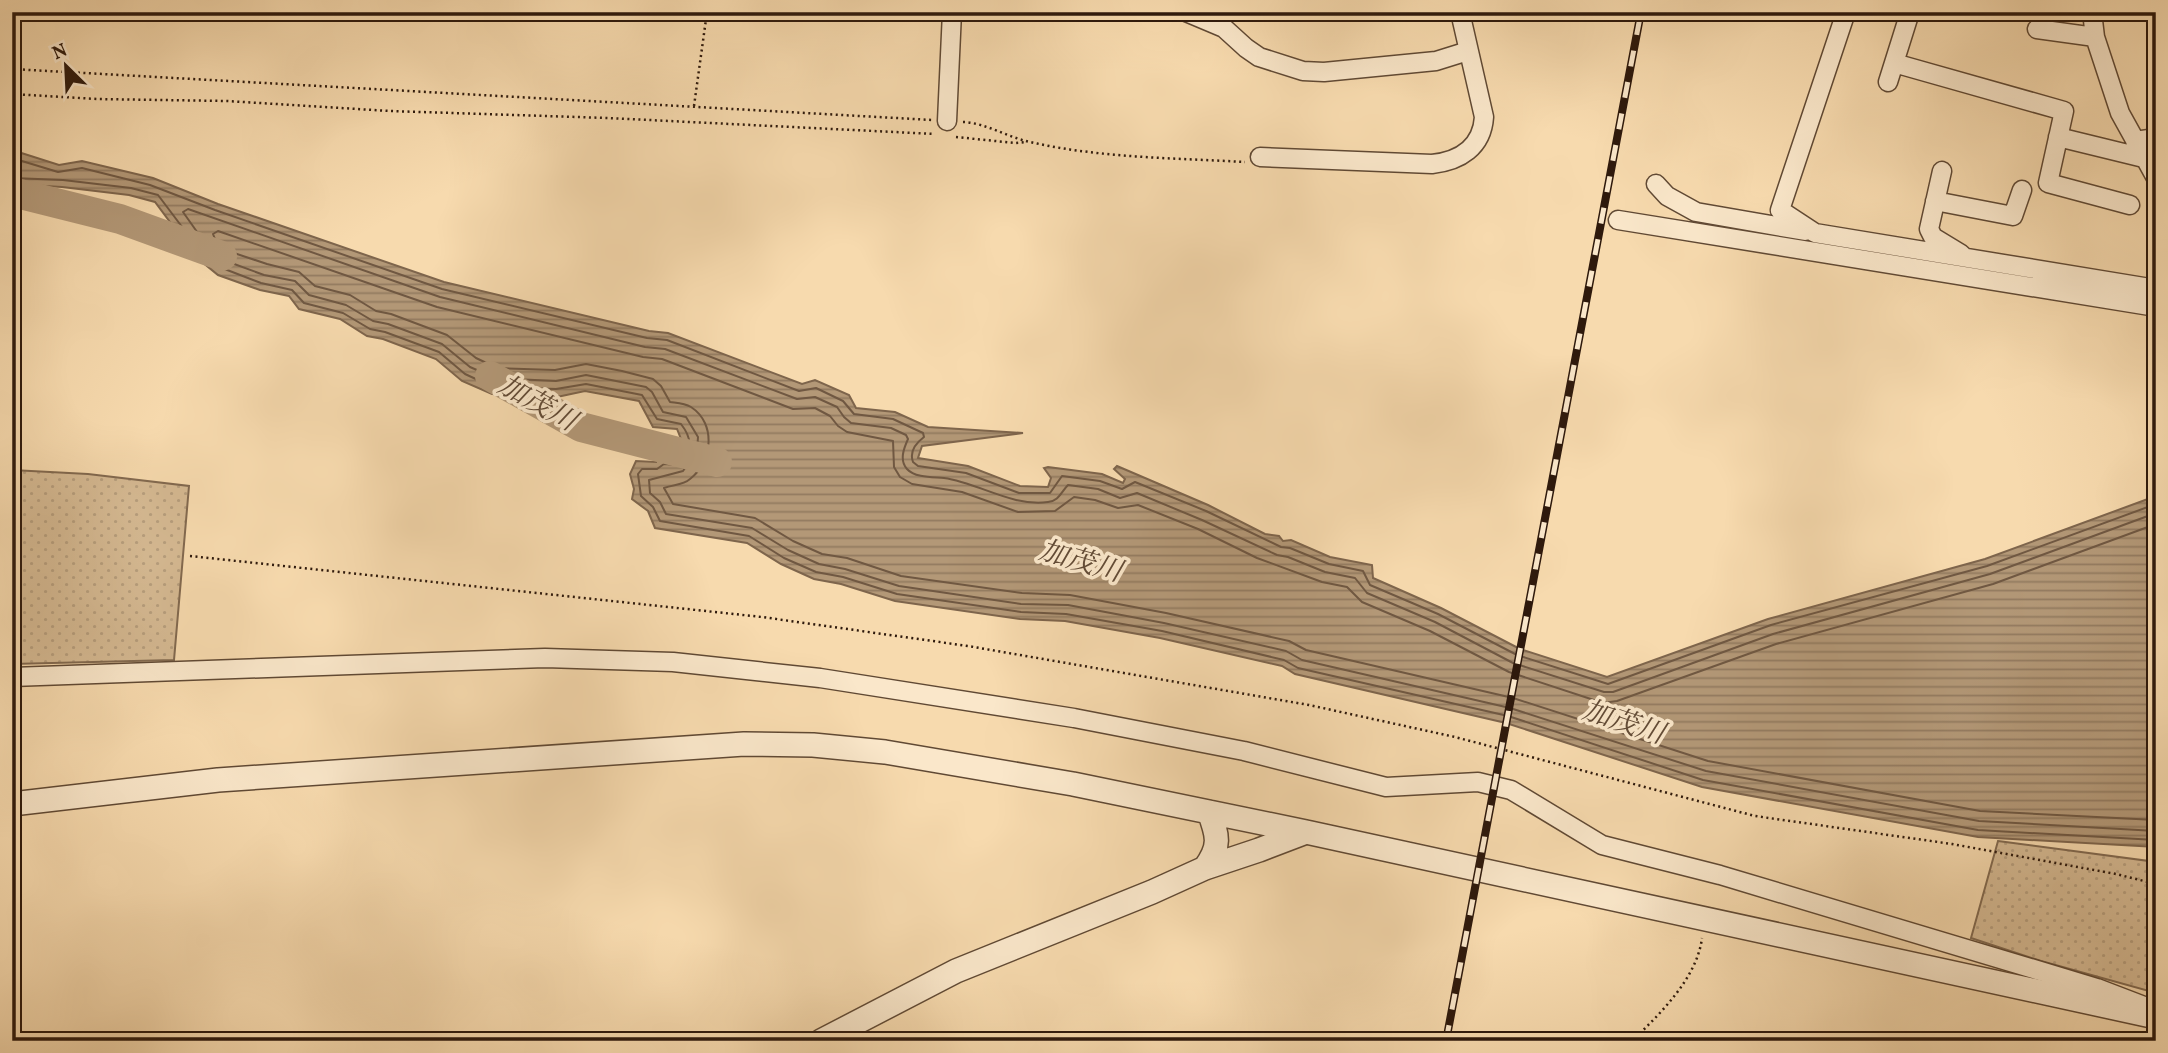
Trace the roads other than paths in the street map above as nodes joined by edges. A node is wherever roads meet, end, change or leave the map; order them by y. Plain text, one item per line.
1 (953, 12) edge
2 (1186, 12) edge
3 (1460, 12) edge
4 (1846, 12) edge
5 (1910, 12) edge
6 (2092, 12) edge
7 (2037, 29) dead end
8 (2095, 37) junction
9 (1468, 51) junction
10 (1894, 64) junction
11 (1888, 82) dead end
12 (947, 128) road end
13 (2058, 137) junction
14 (2156, 138) edge
15 (2134, 141) junction
16 (1260, 157) road end
17 (2144, 158) junction
18 (1942, 171) dead end
19 (2156, 178) edge
20 (1656, 184) dead end
21 (2022, 190) dead end
22 (1935, 201) junction
23 (2130, 205) dead end
24 (1618, 220) dead end
25 (1815, 233) junction
26 (1970, 259) junction
27 (2156, 289) edge
28 (2156, 307) edge
29 (12, 677) edge
30 (12, 804) edge
31 (1209, 812) junction
32 (1306, 832) junction
33 (1205, 867) junction
34 (2156, 1010) edge
35 (2156, 1017) edge
36 (821, 1041) edge

1 - 12 street
2 - 9 street
3 - 9 street
4 - 25 street
5 - 10 street
6 - 8 street
7 - 8 street
8 - 15 street
9 - 16 street
10 - 11 street
10 - 13 street
13 - 17 street
13 - 23 street
14 - 15 street
15 - 17 street
17 - 19 street
18 - 22 street
20 - 25 street
21 - 22 street
22 - 26 street
24 - 28 street
25 - 26 street
26 - 27 street
29 - 34 street
30 - 31 street
31 - 32 street
31 - 33 street
32 - 33 street
32 - 35 street
33 - 36 street

